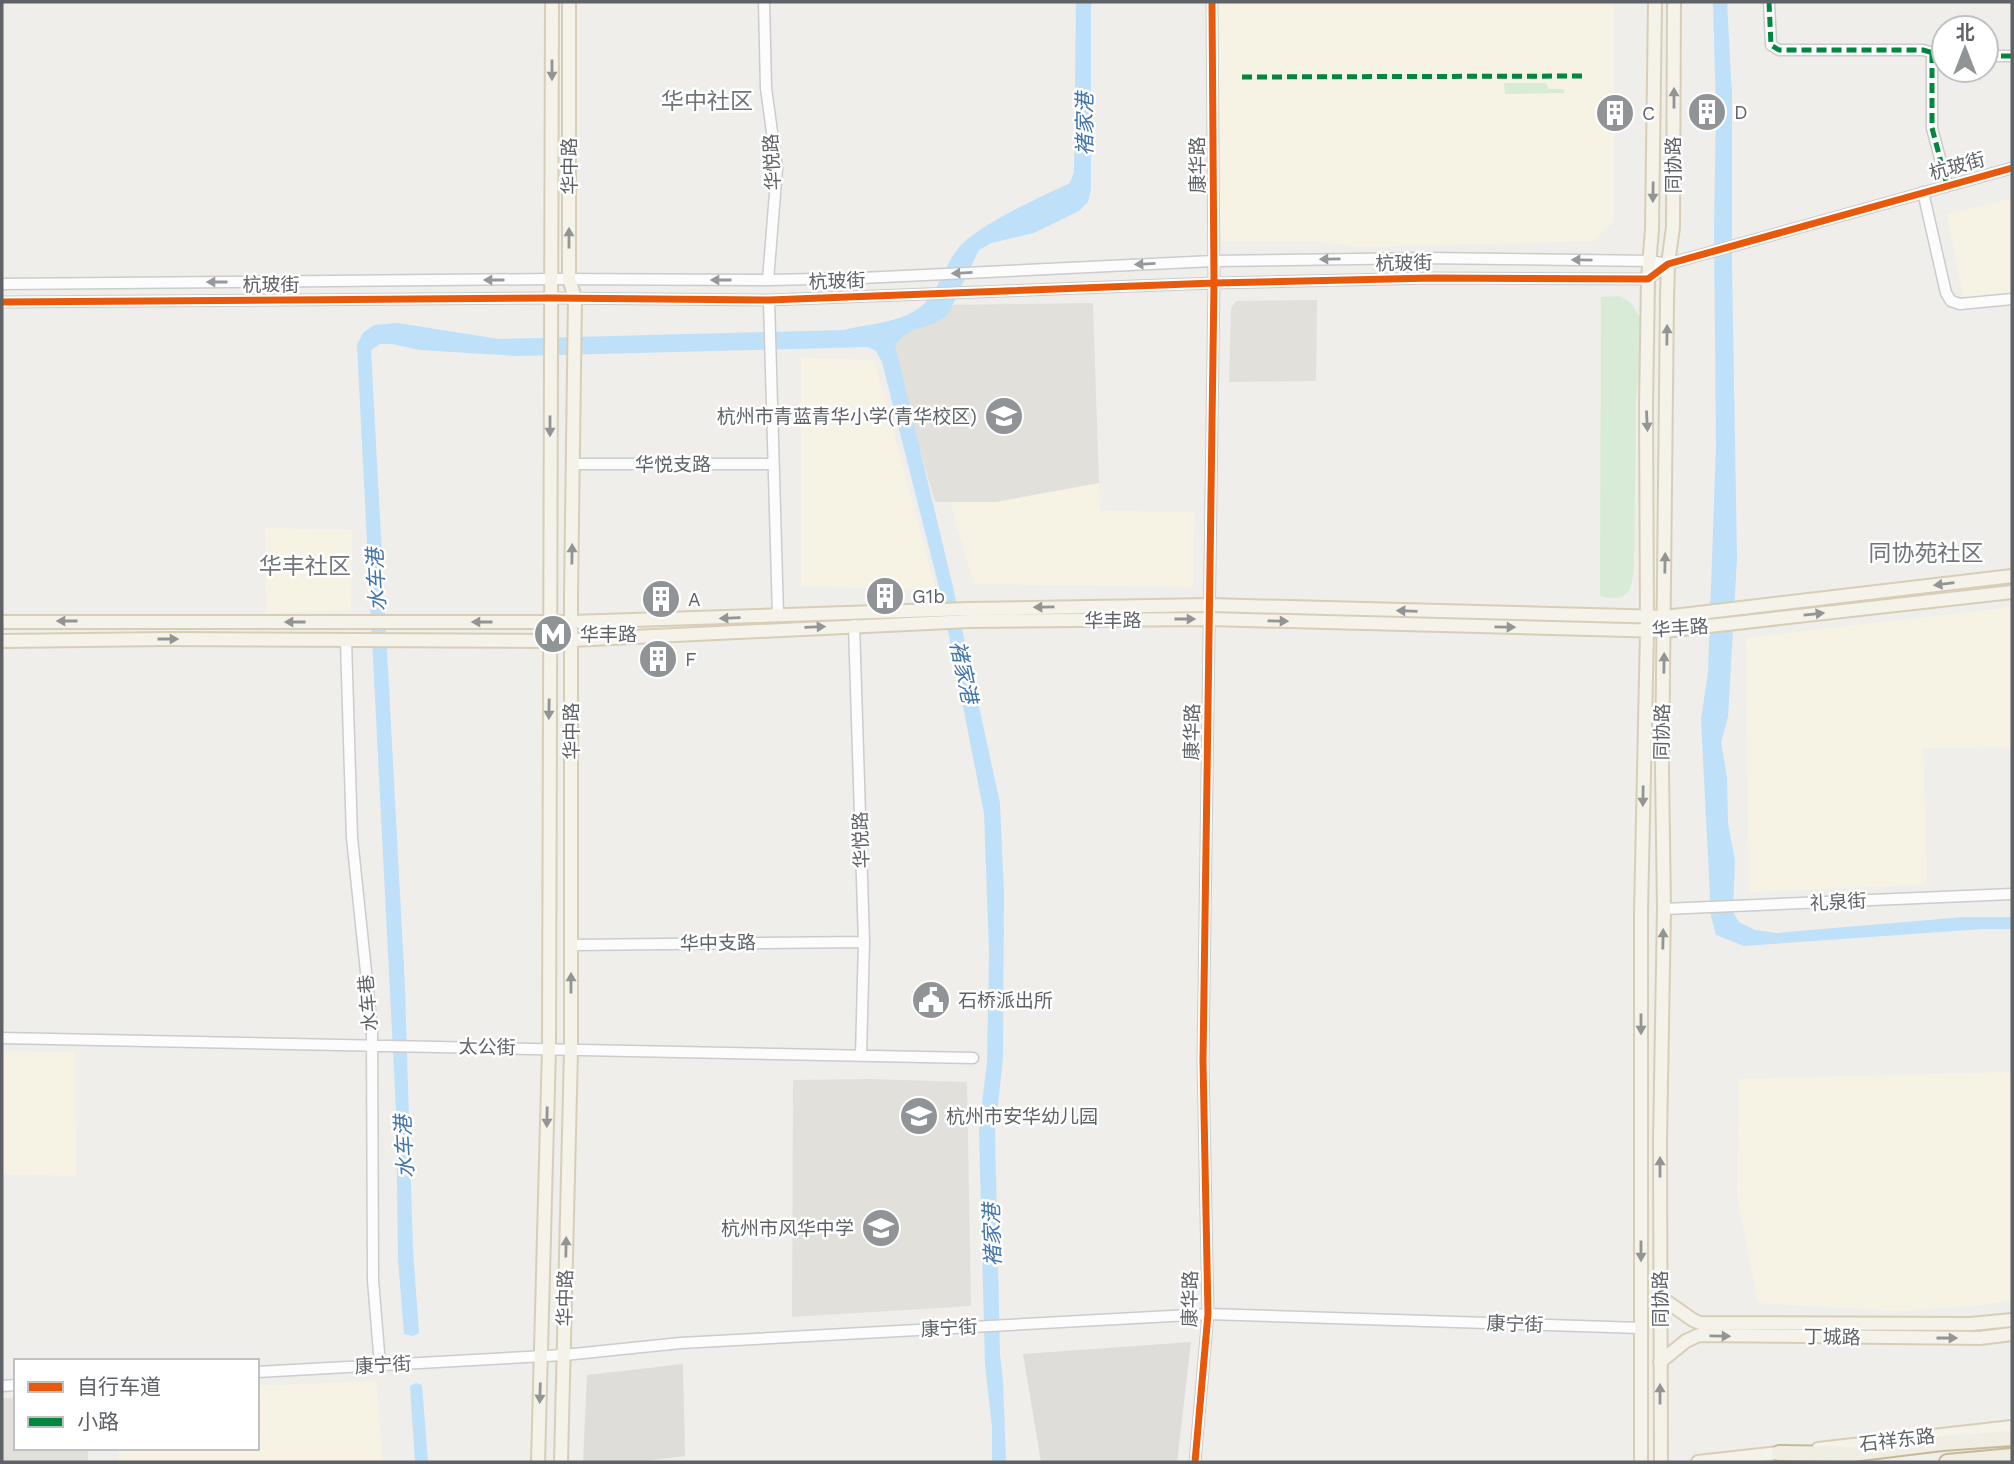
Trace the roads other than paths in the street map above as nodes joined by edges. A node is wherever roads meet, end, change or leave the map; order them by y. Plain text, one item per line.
1 (552, 2) edge
2 (569, 2) edge
3 (764, 2) edge
4 (1212, 2) edge
5 (1655, 2) edge
6 (1674, 2) edge
7 (1769, 2) edge
8 (1930, 52) edge
9 (1932, 84) edge
10 (2012, 167) edge
11 (1947, 186) junction
12 (1923, 192) junction
13 (1213, 261) junction
14 (1650, 261) junction
15 (1668, 264) junction
16 (551, 279) junction
17 (569, 279) junction
18 (1648, 279) junction
19 (768, 280) junction
20 (2, 284) edge
21 (1214, 284) junction
22 (551, 298) junction
23 (575, 298) junction
24 (2012, 299) edge
25 (769, 300) junction
26 (2, 302) edge
27 (573, 464) junction
28 (773, 464) junction
29 (2012, 576) edge
30 (2012, 592) edge
31 (1210, 605) junction
32 (970, 615) junction
33 (1745, 615) junction
34 (778, 616) junction
35 (938, 616) junction
36 (1665, 617) junction
37 (1210, 619) junction
38 (2, 622) edge
39 (550, 622) junction
40 (571, 622) junction
41 (1646, 624) junction
42 (854, 625) junction
43 (1665, 631) junction
44 (571, 638) junction
45 (2, 641) edge
46 (346, 641) junction
47 (550, 641) junction
48 (2012, 894) edge
49 (1664, 909) junction
50 (864, 942) junction
51 (572, 945) junction
52 (2, 1038) edge
53 (372, 1045) junction
54 (549, 1048) junction
55 (571, 1051) junction
56 (861, 1055) junction
57 (973, 1058) dead end
58 (1660, 1297) junction
59 (1208, 1314) junction
60 (2012, 1320) edge
61 (1641, 1328) junction
62 (2012, 1334) edge
63 (564, 1355) junction
64 (541, 1356) junction
65 (1660, 1362) junction
66 (380, 1365) junction
67 (259, 1372) edge
68 (2012, 1427) edge
69 (2012, 1438) edge
70 (1779, 1453) junction
71 (2012, 1456) edge
72 (538, 1462) edge
73 (561, 1462) edge
74 (1195, 1462) edge
75 (1641, 1462) edge
76 (1661, 1462) edge
77 (1698, 1462) edge
78 (1947, 1462) edge

1 -> 16 main road, 华中路
17 -> 2 main road, 华中路
3 - 19 street, 华悦路
4 - 13 street, 康华路
5 -> 14 main road, 同协路
15 -> 6 main road, 同协路
7 - 8 street
9 - 11 street
10 - 11 street, 杭玻街
11 - 12 street, 杭玻街
12 - 15 street, 杭玻街
12 - 24 street
14 -> 13 street, 杭玻街
13 -> 19 street, 杭玻街
13 - 21 street, 康华路
14 - 15 street, 杭玻街
14 - 18 main road, 同协路
15 - 18 street, 杭玻街
36 -> 15 main road, 同协路
16 - 17 street, 杭玻街
16 -> 20 street, 杭玻街
16 - 22 main road, 华中路
19 -> 17 street, 杭玻街
17 - 23 main road, 华中路
18 - 21 street, 杭玻街
18 -> 41 main road, 同协路
21 - 25 street, 杭玻街
21 - 31 street, 康华路
22 - 23 street, 杭玻街
22 - 26 street, 杭玻街
22 -> 39 main road, 华中路
23 - 25 street, 杭玻街
23 - 27 main road, 华中路
25 - 28 street
27 - 28 street, 华悦支路
40 -> 27 main road, 华中路
28 - 34 street
29 -> 33 main road, 华丰路
33 -> 30 main road, 华丰路
31 -> 32 main road, 华丰路
31 - 37 street, 康华路
41 -> 31 main road, 华丰路
32 - 35 main road, 华丰路
32 -> 37 main road, 华丰路
33 - 36 main road, 华丰路
33 - 43 main road, 华丰路
34 - 35 main road, 华丰路
34 -> 40 main road, 华丰路
35 - 42 main road, 华丰路
36 - 41 main road, 华丰路
36 - 43 main road, 同协路
37 -> 41 main road, 华丰路
37 - 59 street, 康华路
39 -> 38 main road, 华丰路
39 - 40 main road, 华丰路
39 - 47 main road, 华中路
40 - 44 main road, 华中路
41 - 43 main road, 华丰路
41 -> 61 main road, 同协路
44 -> 42 main road, 华丰路
42 - 50 street, 华悦路
49 -> 43 main road, 同协路
44 - 47 main road, 华丰路
44 - 51 main road, 华中路
45 -> 46 main road, 华丰路
46 - 47 main road, 华丰路
46 - 53 street, 水车巷
47 -> 54 main road, 华中路
48 - 49 street, 礼泉街
58 -> 49 main road, 同协路
50 - 51 street, 华中支路
50 - 56 street, 华悦路
55 -> 51 main road, 华中路
52 - 53 street, 太公街
53 - 54 street, 太公街
53 - 66 street, 水车巷
54 - 55 street, 太公街
54 -> 64 main road, 华中路
55 - 56 street, 太公街
63 -> 55 main road, 华中路
56 - 57 street, 太公街
58 - 60 main road, 丁城路
58 - 65 main road, 同协路
59 - 61 street, 康宁街
59 - 63 street, 康宁街
59 - 74 street, 康华路
61 - 75 main road, 同协路
65 -> 62 main road, 丁城路
63 - 64 street, 康宁街
63 - 73 main road, 华中路
64 - 66 street, 康宁街
64 -> 72 main road, 华中路
76 -> 65 main road, 同协路
66 - 67 street, 康宁街
68 - 70 main road, 石祥东路
69 - 70 highway
70 - 77 main road, 石祥东路
71 - 78 highway

